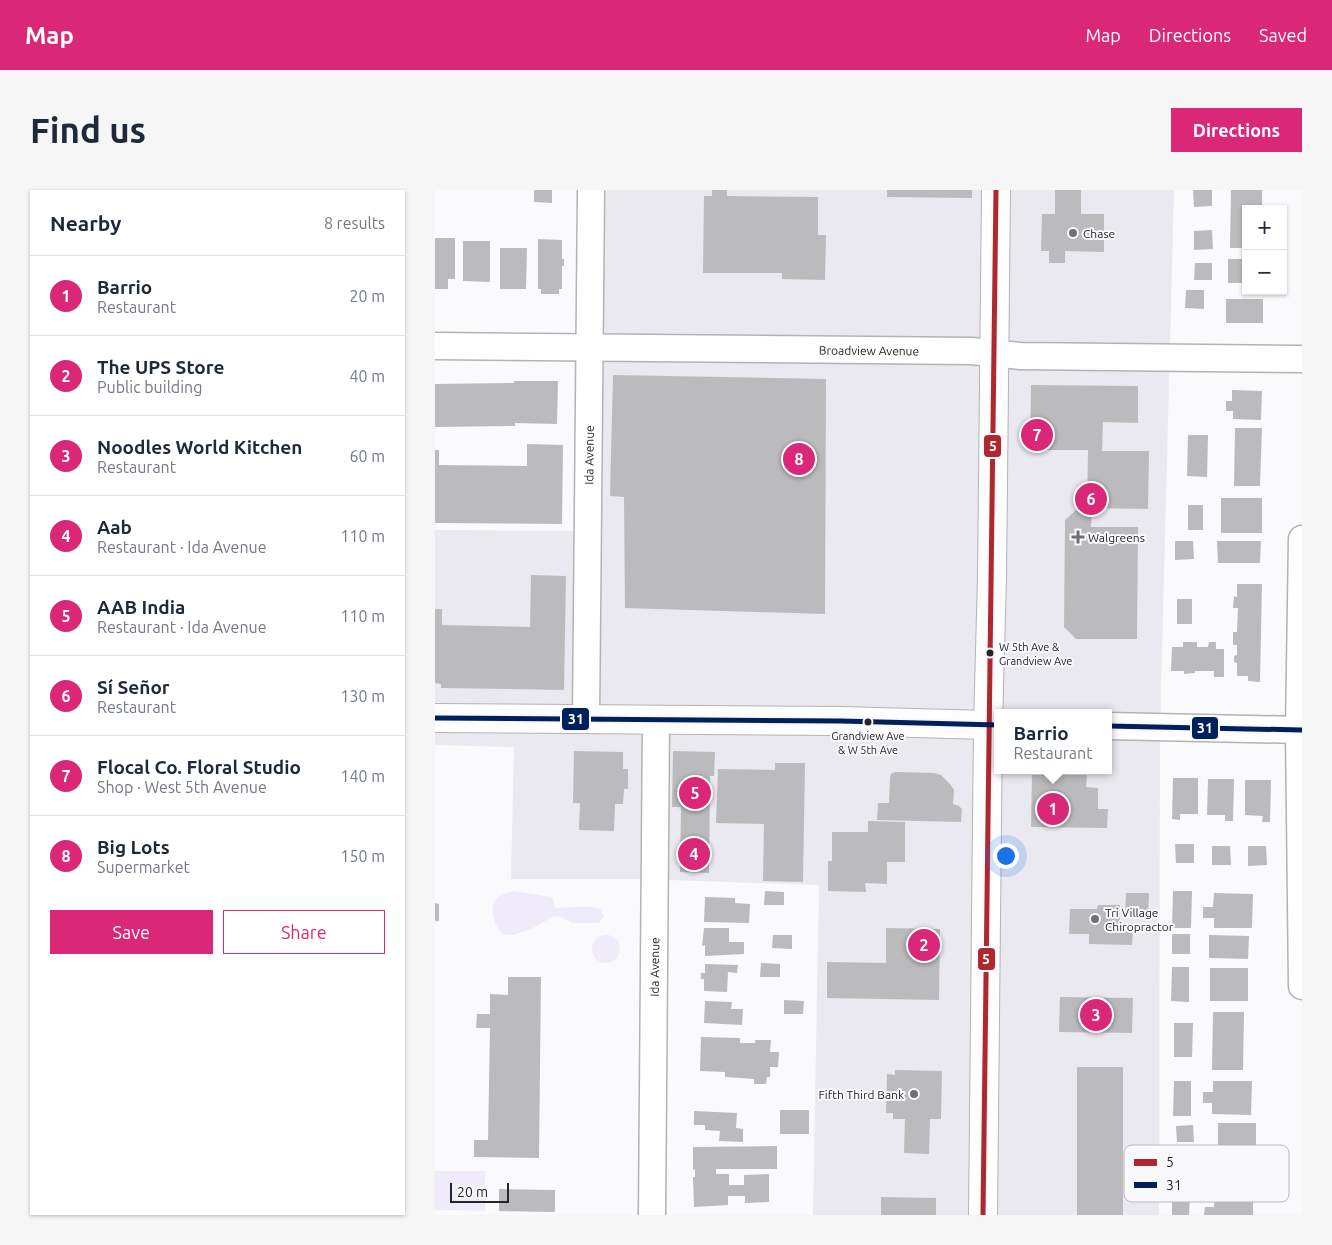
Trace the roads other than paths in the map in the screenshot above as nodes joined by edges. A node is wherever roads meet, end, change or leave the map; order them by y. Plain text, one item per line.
1 (591, 190) edge
2 (996, 190) edge
3 (435, 346) edge
4 (589, 348) junction
5 (994, 353) junction
6 (1302, 360) edge
7 (1302, 539) edge
8 (435, 718) edge
9 (586, 719) junction
10 (656, 720) junction
11 (993, 725) edge
12 (1112, 726) edge
13 (1301, 730) edge
14 (1302, 986) edge
15 (652, 1215) edge
16 (983, 1215) edge

1 - 4 street, Ida Avenue
2 - 5 main road
3 - 4 street, Broadview Avenue
4 - 5 street, Broadview Avenue
4 - 9 street, Ida Avenue
5 - 6 street, Broadview Avenue
5 - 11 main road
7 - 13 street
8 - 9 main road
9 - 10 main road
10 - 11 main road
10 - 15 street, Ida Avenue
11 - 16 main road
12 - 13 street
13 - 14 street

